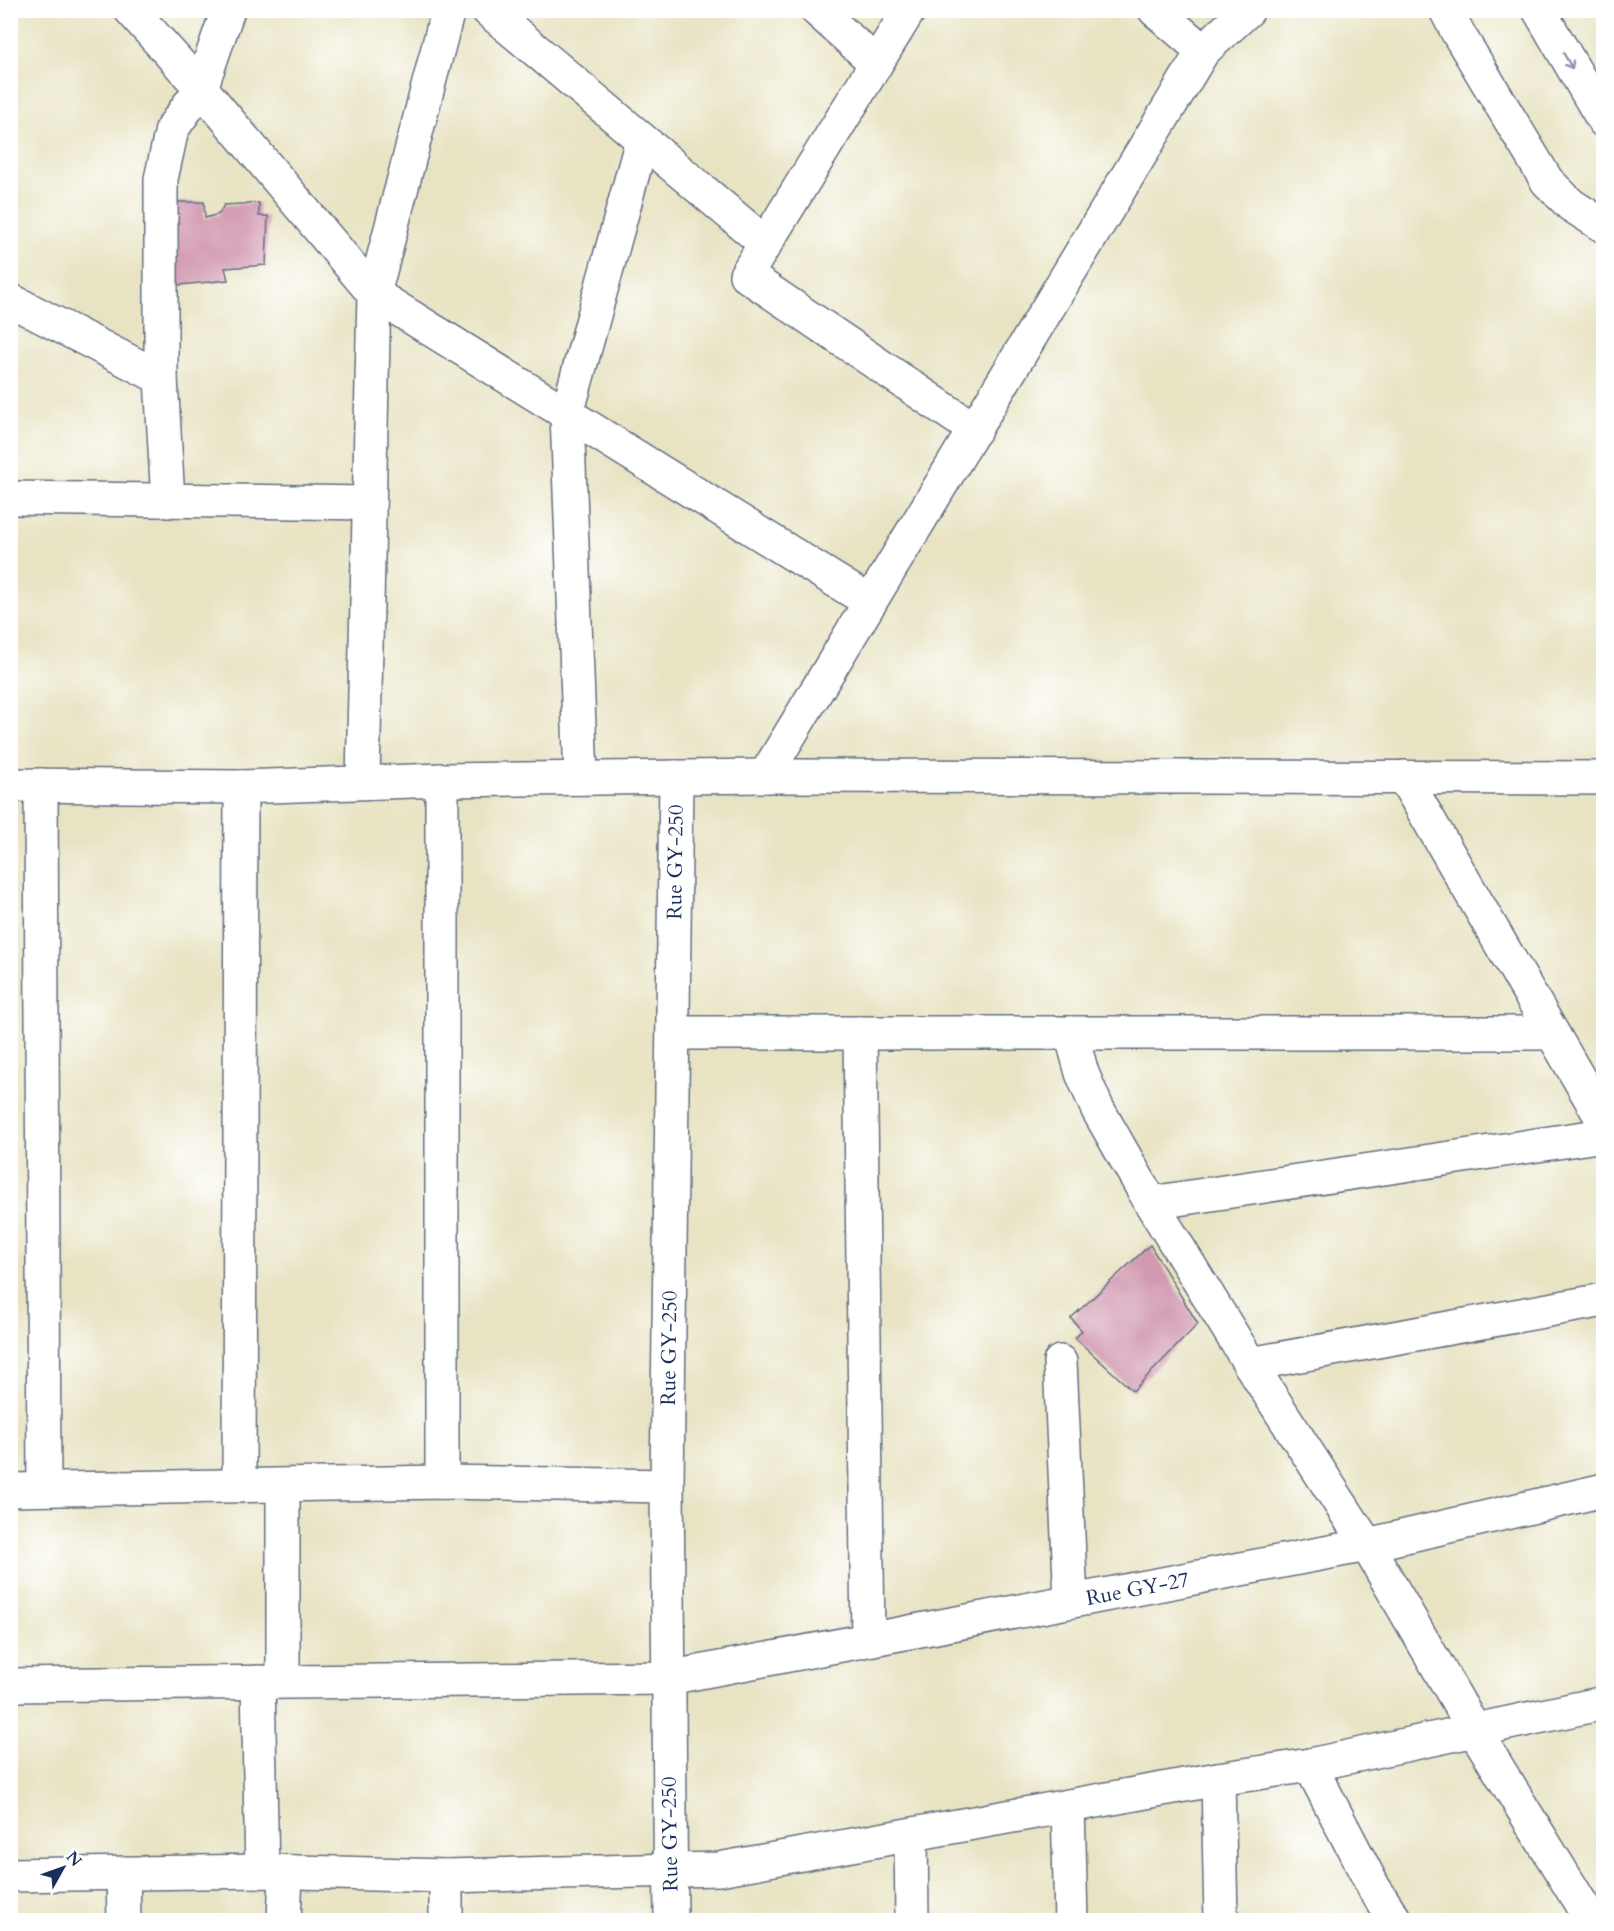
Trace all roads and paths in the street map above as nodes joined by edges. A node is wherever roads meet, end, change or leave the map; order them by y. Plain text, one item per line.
1 (131, 10) edge
2 (228, 10) edge
3 (448, 10) edge
4 (488, 10) edge
5 (817, 10) edge
6 (909, 10) edge
7 (1155, 10) edge
8 (1248, 10) edge
9 (1446, 10) edge
10 (1539, 10) edge
11 (1203, 51) junction
12 (876, 63) junction
13 (201, 88) junction
14 (1604, 122) edge
15 (642, 140) junction
16 (1604, 226) edge
17 (765, 243) junction
18 (374, 294) junction
19 (10, 300) edge
20 (161, 378) junction
21 (567, 414) junction
22 (975, 430) junction
23 (10, 498) edge
24 (168, 501) junction
25 (369, 503) junction
26 (870, 602) junction
27 (765, 776) junction
28 (676, 777) junction
29 (1404, 777) junction
30 (581, 778) junction
31 (1604, 778) edge
32 (442, 780) junction
33 (372, 782) junction
34 (26, 785) edge
35 (241, 787) junction
36 (674, 1033) junction
37 (860, 1033) junction
38 (1071, 1034) junction
39 (1552, 1034) junction
40 (1604, 1122) edge
41 (1604, 1135) edge
42 (1151, 1203) junction
43 (1604, 1300) edge
44 (1060, 1362) dead end
45 (1250, 1364) junction
46 (442, 1482) junction
47 (239, 1486) junction
48 (284, 1486) junction
49 (667, 1486) junction
50 (44, 1489) junction
51 (1604, 1490) edge
52 (10, 1491) edge
53 (1367, 1545) junction
54 (1071, 1601) junction
55 (868, 1639) junction
56 (668, 1678) junction
57 (271, 1681) junction
58 (10, 1685) edge
59 (1604, 1703) edge
60 (1475, 1731) junction
61 (1310, 1765) junction
62 (1218, 1779) junction
63 (1068, 1806) junction
64 (911, 1835) junction
65 (671, 1870) junction
66 (274, 1872) junction
67 (123, 1873) junction
68 (10, 1875) edge
69 (446, 1876) junction
70 (1374, 1888) junction
71 (124, 1920) edge
72 (285, 1920) edge
73 (446, 1920) edge
74 (671, 1920) edge
75 (912, 1920) edge
76 (1071, 1920) edge
77 (1221, 1920) edge
78 (1375, 1920) edge
79 (1395, 1920) edge
80 (1591, 1920) edge

1 - 13 main road
2 - 13 main road
3 - 18 main road
4 - 15 main road
5 - 12 main road
6 - 12 main road
7 - 11 main road
8 - 11 main road
9 - 16 main road
10 -> 14 main road
11 - 22 main road
12 - 17 main road
13 - 18 main road
13 - 20 main road
15 - 17 main road
15 - 21 main road
17 - 22 main road
18 - 21 main road
18 - 25 main road
19 - 20 main road
20 - 24 main road
21 - 26 main road
21 - 30 main road
22 - 26 main road
23 - 24 main road
24 - 25 main road
25 - 33 main road
26 - 27 main road
27 - 28 main road
27 - 29 main road
28 - 30 main road
28 - 36 main road, Rue GY-250
29 - 31 main road
29 - 39 main road
30 - 32 main road
32 - 33 main road
32 - 46 main road
33 - 35 main road
34 - 35 main road
34 - 50 main road
35 - 47 main road
36 - 37 main road
36 - 49 main road, Rue GY-250
37 - 38 main road
37 - 55 main road
38 - 39 main road
38 - 42 main road
39 - 40 main road
41 - 42 main road
42 - 45 main road
43 - 45 main road
44 - 54 main road
45 - 53 main road
46 - 48 main road
46 - 49 main road
47 - 48 main road
47 - 50 main road
48 - 57 main road
49 - 56 main road, Rue GY-250
50 - 52 main road
51 - 53 main road, Rue GY-27
53 - 54 main road, Rue GY-27
53 - 60 main road
54 - 55 main road, Rue GY-27
55 - 56 main road, Rue GY-27
56 - 57 main road, Rue GY-27
56 - 65 main road, Rue GY-250
57 - 58 main road, Rue GY-27
57 - 66 main road
59 - 60 main road
60 - 61 main road
60 - 80 main road
61 - 62 main road
61 - 70 main road
62 - 63 main road
62 - 77 main road
63 - 64 main road
63 - 76 main road
64 - 65 main road
64 - 75 main road
65 - 69 main road
65 - 74 main road, Rue GY-250
66 - 67 main road
66 - 69 main road
66 - 72 main road
67 - 68 main road
67 - 71 main road
69 - 73 main road
70 - 78 main road
70 - 79 main road

